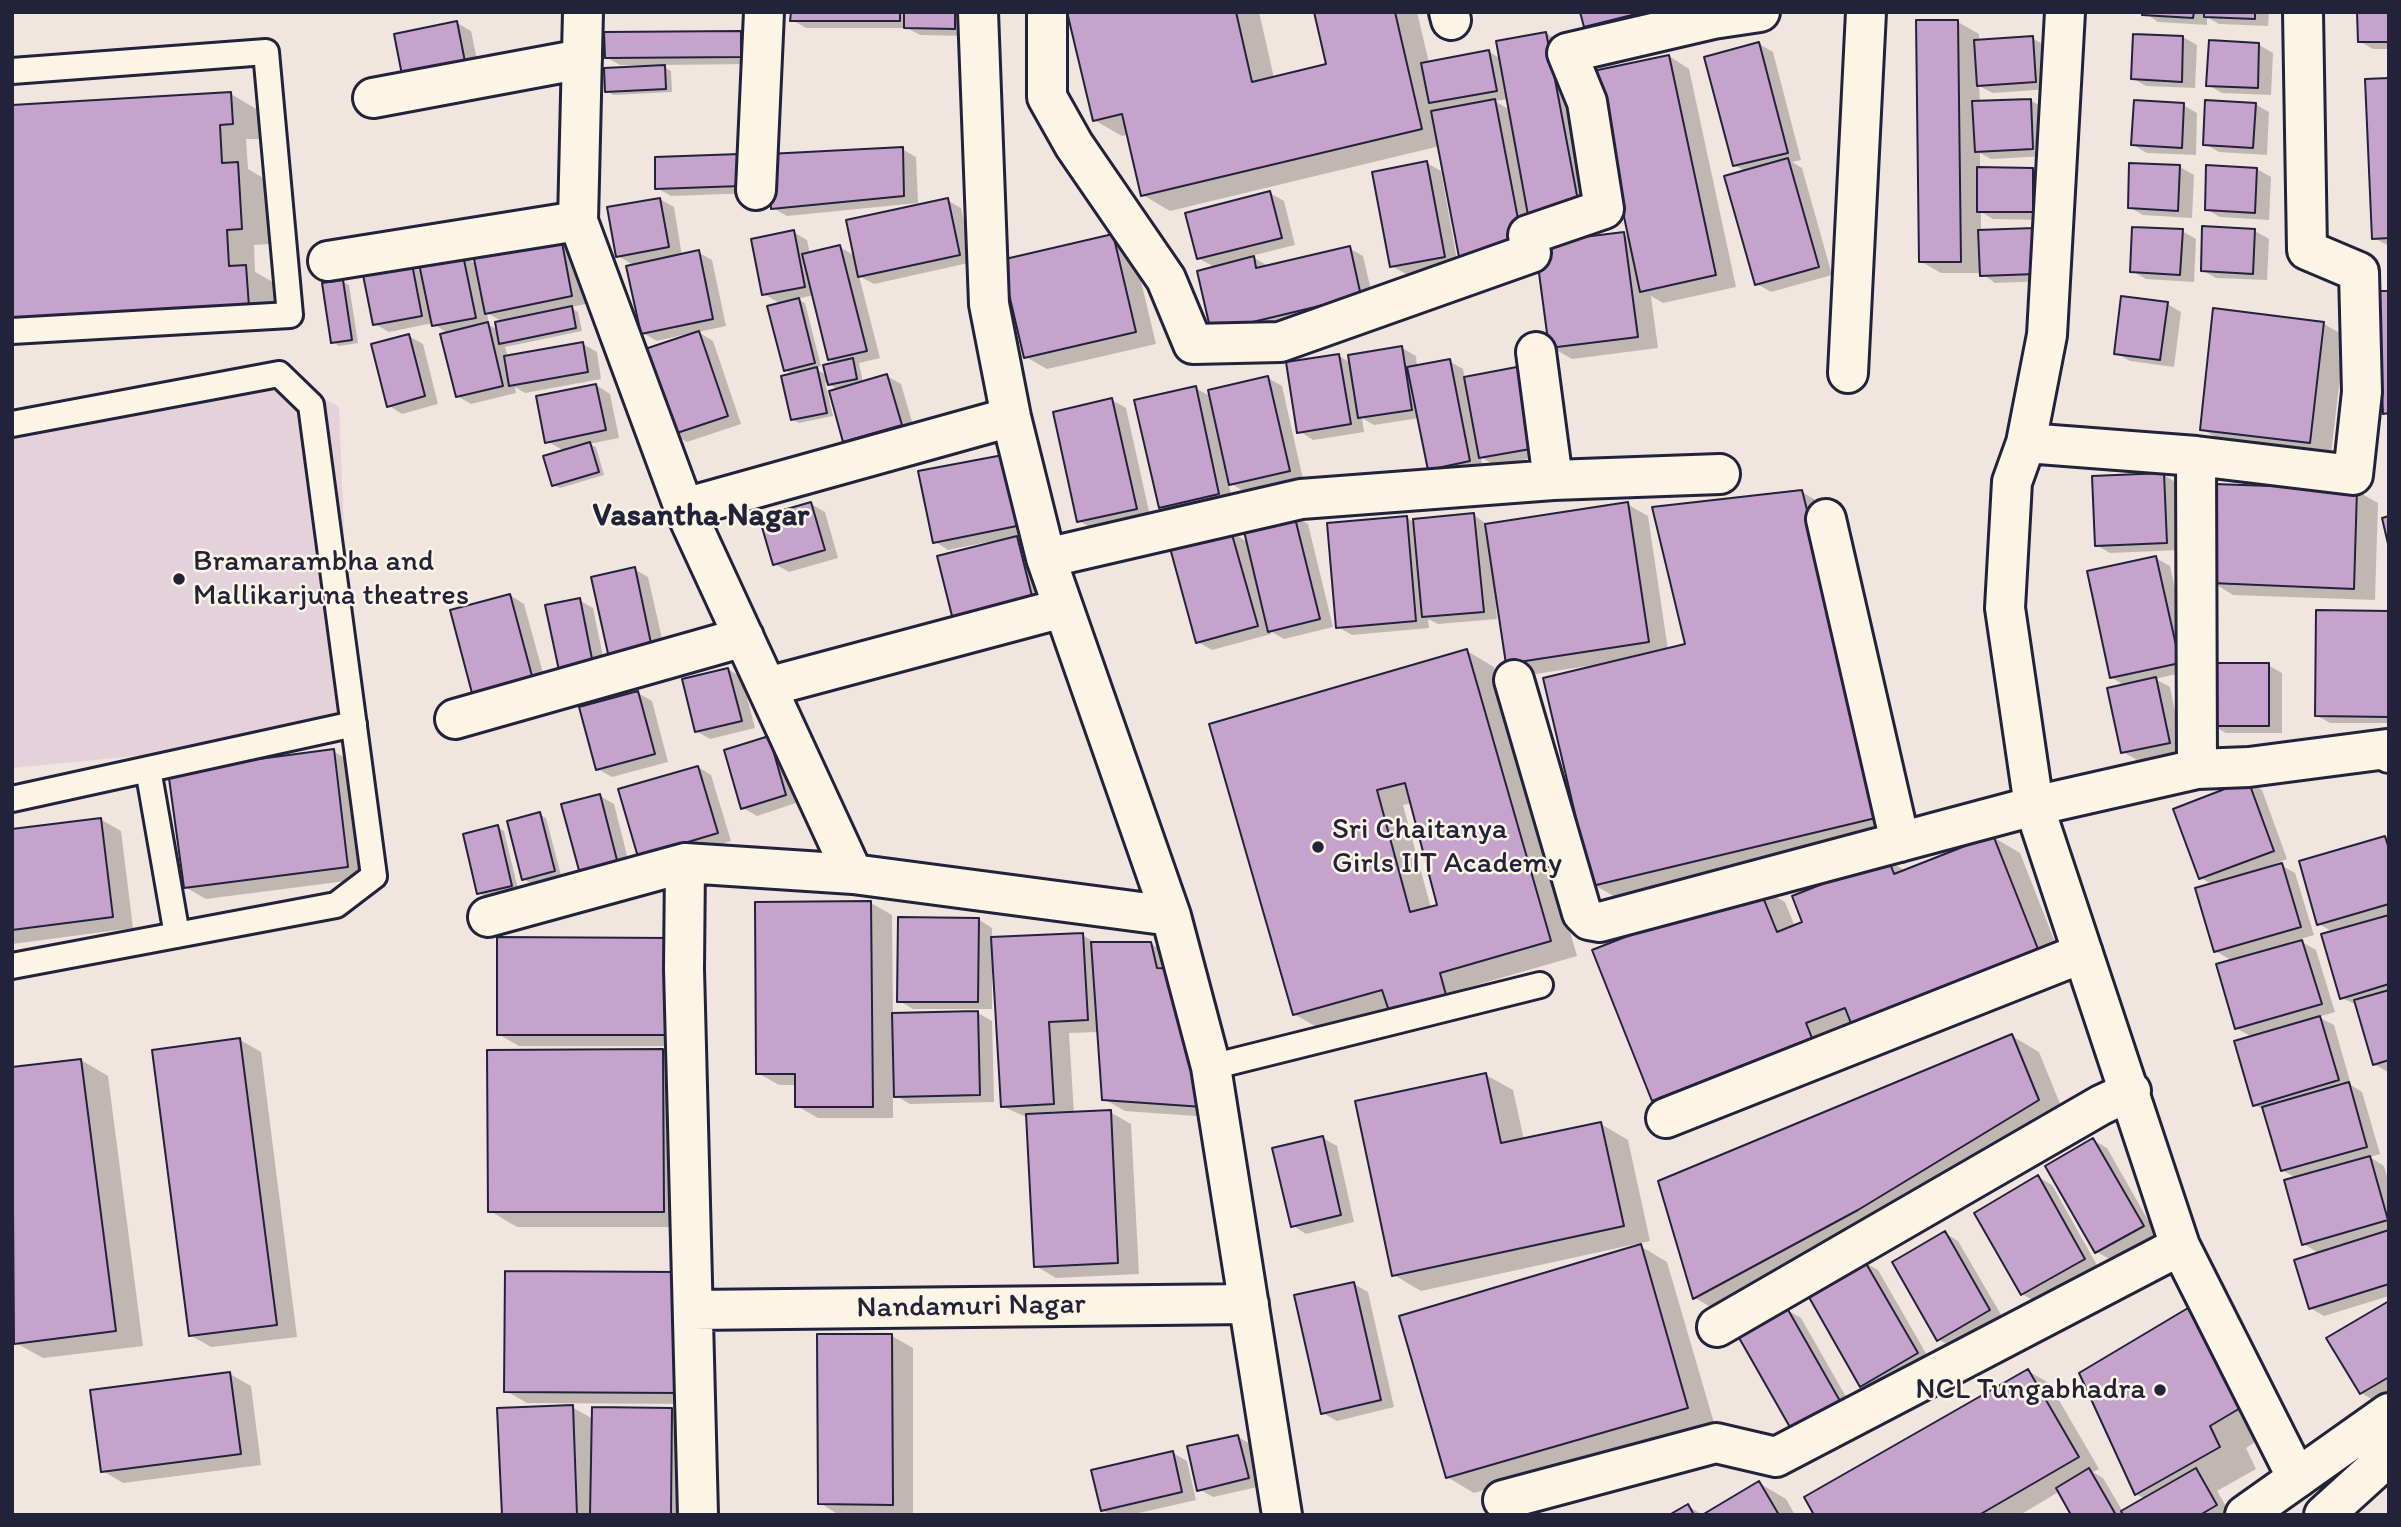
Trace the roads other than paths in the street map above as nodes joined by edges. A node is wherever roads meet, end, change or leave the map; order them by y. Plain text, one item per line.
1 (583, 12) edge
2 (764, 12) edge
3 (978, 12) edge
4 (1047, 12) edge
5 (1866, 12) edge
6 (2065, 12) edge
7 (2302, 12) edge
8 (1745, 13) edge
9 (582, 59) junction
10 (12, 71) edge
11 (373, 98) dead end
12 (756, 190) dead end
13 (578, 221) junction
14 (328, 261) dead end
15 (12, 331) edge
16 (1536, 352) dead end
17 (1848, 373) dead end
18 (1011, 418) junction
19 (12, 424) edge
20 (2026, 443) junction
21 (2196, 456) junction
22 (1720, 474) dead end
23 (1553, 480) junction
24 (684, 508) junction
25 (1826, 519) dead end
26 (1046, 558) junction
27 (1063, 608) junction
28 (744, 637) junction
29 (1514, 680) dead end
30 (767, 687) junction
31 (455, 719) dead end
32 (354, 724) junction
33 (2389, 753) edge
34 (148, 769) junction
35 (2197, 769) junction
36 (12, 799) edge
37 (2034, 806) junction
38 (1900, 842) junction
39 (685, 863) junction
40 (853, 874) junction
41 (1171, 916) junction
42 (488, 917) dead end
43 (177, 935) junction
44 (2083, 953) junction
45 (12, 966) edge
46 (1540, 985) dead end
47 (1211, 1068) junction
48 (2131, 1091) junction
49 (1666, 1118) dead end
50 (2180, 1245) junction
51 (1249, 1304) junction
52 (693, 1310) junction
53 (1717, 1327) dead end
54 (2389, 1413) edge
55 (2389, 1456) edge
56 (2297, 1478) junction
57 (1503, 1500) dead end
58 (698, 1515) edge
59 (1282, 1515) edge
60 (2245, 1515) edge
61 (2324, 1515) edge

1 - 9 street
2 - 12 street
3 - 18 street
4 - 8 street
5 - 17 street
6 - 20 street
7 - 21 street
9 - 11 street
9 - 13 street
10 - 15 lane
13 - 14 street
13 - 24 street
16 - 23 street
18 - 24 street
18 - 26 street
19 - 32 lane
20 - 21 street
20 - 37 street
21 - 35 street
22 - 23 street
23 - 26 street
24 - 28 street
25 - 38 street
26 - 27 street
27 - 30 street
27 - 41 street
28 - 30 street
28 - 31 street
29 - 38 street
30 - 40 street
32 - 34 lane
32 - 43 lane
33 - 35 street
34 - 36 lane
34 - 43 lane
35 - 37 street
37 - 38 street
37 - 44 street
39 - 40 street
39 - 42 street
39 - 52 street
40 - 41 street
41 - 47 street
43 - 45 lane
44 - 48 street
44 - 49 street
46 - 47 lane
47 - 51 street
48 - 50 street
48 - 53 street
50 - 56 street
50 - 57 street
51 - 52 street, Nandamuri Nagar
51 - 59 street
52 - 58 street
54 - 56 street
55 - 61 street
56 - 60 street

